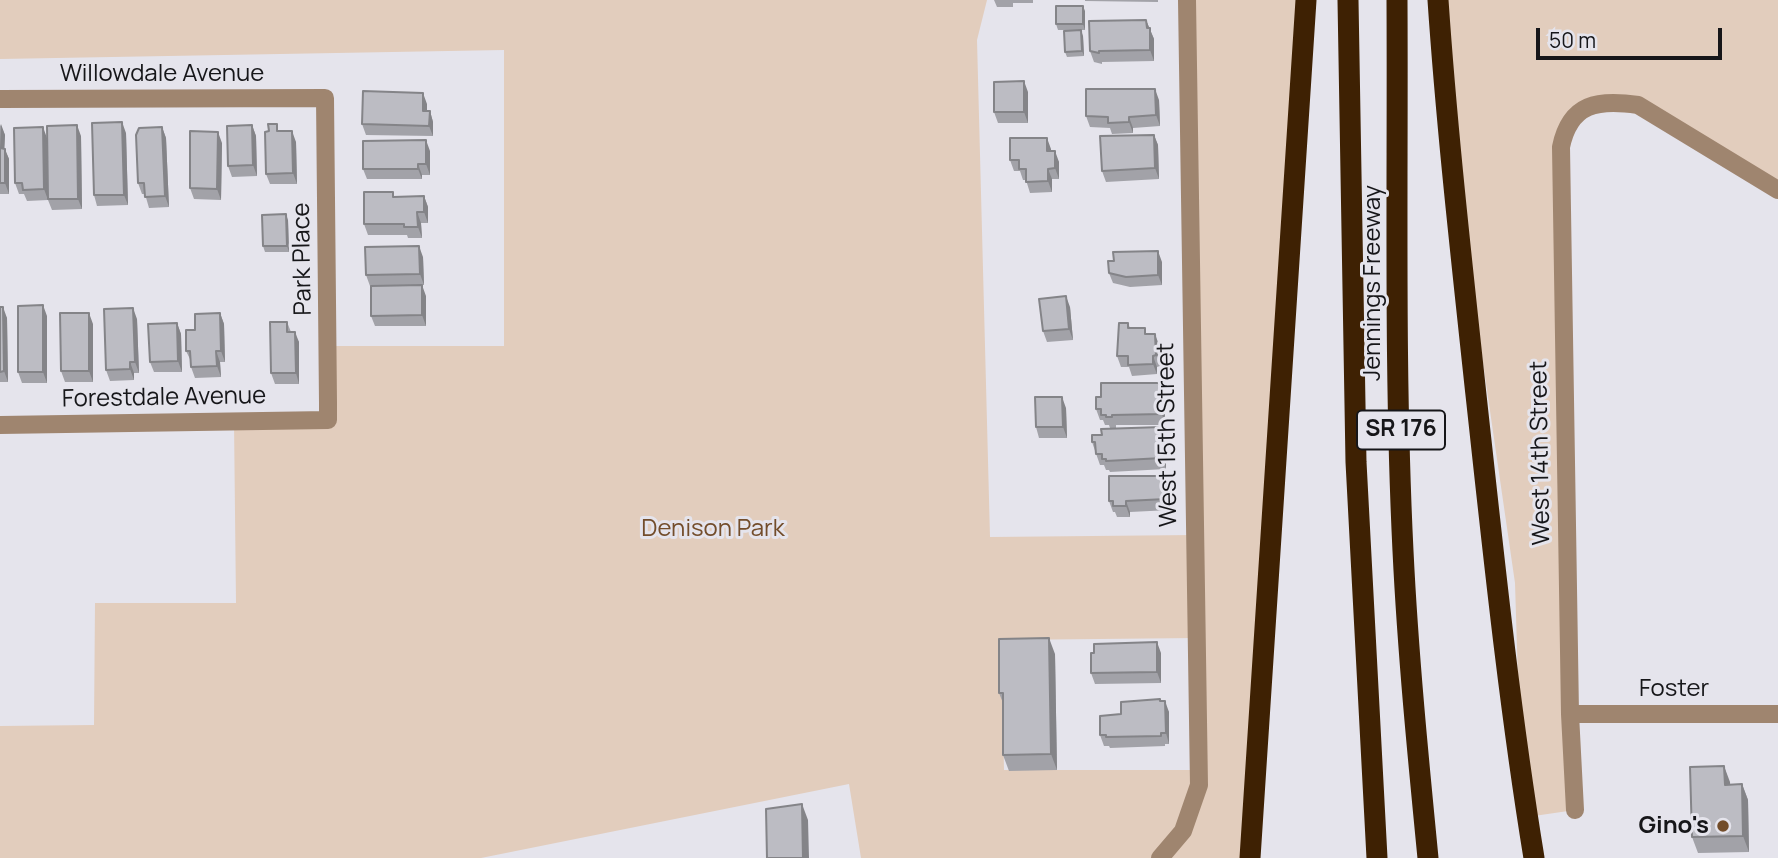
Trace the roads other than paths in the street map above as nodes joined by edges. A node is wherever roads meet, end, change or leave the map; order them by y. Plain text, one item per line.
1 (1187, 0) edge
2 (1306, 0) edge
3 (1348, 0) edge
4 (1397, 0) edge
5 (1438, 0) edge
6 (325, 98) joint
7 (0, 99) edge
8 (1778, 190) edge
9 (328, 421) joint
10 (0, 425) edge
11 (1570, 714) junction
12 (1778, 714) edge
13 (1575, 810) dead end
14 (1160, 858) edge
15 (1250, 858) edge
16 (1377, 858) edge
17 (1428, 858) edge
18 (1534, 858) edge

1 - 14 street, West 15th Street
2 - 15 highway
3 - 16 highway, Jennings Freeway / SR 176
4 - 17 highway, Jennings Freeway / SR 176
5 - 18 highway
6 - 7 street, Willowdale Avenue
6 - 9 street, Park Place
8 - 11 street, West 14th Street
9 - 10 street, Forestdale Avenue
11 - 12 street, Foster
11 - 13 street, West 14th Street

